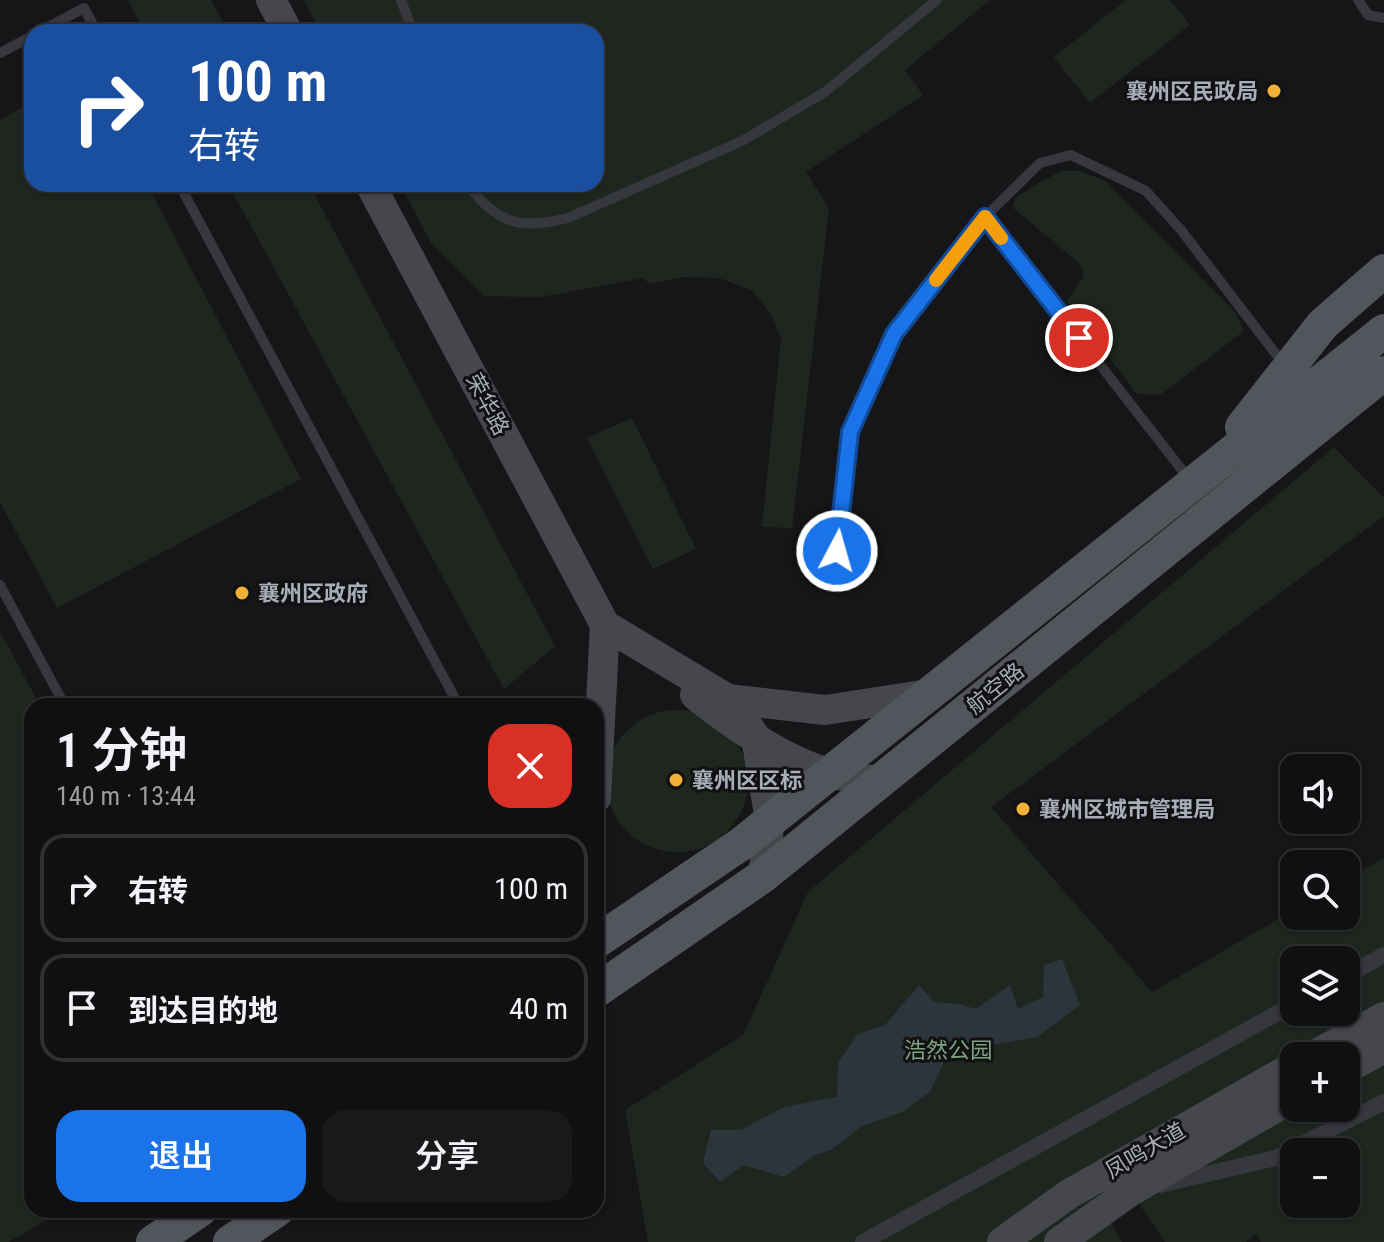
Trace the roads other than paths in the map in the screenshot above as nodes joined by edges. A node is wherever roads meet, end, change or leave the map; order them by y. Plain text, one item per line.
1 (271, 0) edge
2 (401, 0) edge
3 (937, 0) edge
4 (1358, 0) edge
5 (1384, 18) edge
6 (54, 24) edge
7 (93, 24) edge
8 (284, 24) edge
9 (410, 24) edge
10 (24, 40) edge
11 (0, 53) edge
12 (183, 192) edge
13 (374, 192) edge
14 (475, 192) edge
15 (985, 217) junction
16 (1384, 271) edge
17 (1384, 331) edge
18 (1288, 369) junction
19 (1384, 373) edge
20 (1199, 479) junction
21 (837, 551) dead end
22 (0, 585) edge
23 (605, 625) junction
24 (929, 694) junction
25 (61, 698) edge
26 (455, 698) edge
27 (601, 698) edge
28 (728, 699) junction
29 (756, 738) junction
30 (829, 773) junction
31 (880, 781) junction
32 (770, 820) junction
33 (763, 876) junction
34 (604, 937) edge
35 (1384, 955) edge
36 (1360, 968) edge
37 (604, 985) edge
38 (1280, 1012) edge
39 (1384, 1017) edge
40 (1338, 1042) edge
41 (1384, 1048) edge
42 (1360, 1061) edge
43 (1280, 1074) edge
44 (1384, 1102) edge
45 (1280, 1105) edge
46 (1131, 1191) junction
47 (188, 1218) edge
48 (265, 1218) edge
49 (153, 1242) edge
50 (230, 1242) edge
51 (863, 1242) edge
52 (1002, 1242) edge
53 (1059, 1242) edge

1 - 8 main road
2 - 9 lane
3 - 14 lane
4 - 5 lane
6 - 7 lane
10 - 11 lane
12 - 26 lane
13 - 23 main road, 荣华路
15 - 18 lane
15 - 20 lane
15 - 21 lane
16 - 18 main road
17 - 20 main road, 航空路
18 - 20 main road
19 - 31 main road, 航空路
20 - 24 main road, 航空路
22 - 25 lane
23 - 27 main road
23 - 28 main road
23 - 29 main road
24 - 28 main road
24 - 30 main road, 航空路
28 - 29 main road
29 - 30 main road
29 - 32 main road
30 - 31 main road
30 - 32 main road, 航空路
31 - 33 main road, 航空路
32 - 33 main road
32 - 34 main road, 航空路
33 - 37 main road, 航空路
35 - 36 street
38 - 51 street
39 - 40 main road
41 - 42 main road
43 - 52 main road, 凤鸣大道
44 - 46 street
45 - 46 main road, 凤鸣大道
46 - 53 main road, 凤鸣大道
47 - 49 main road
48 - 50 main road

